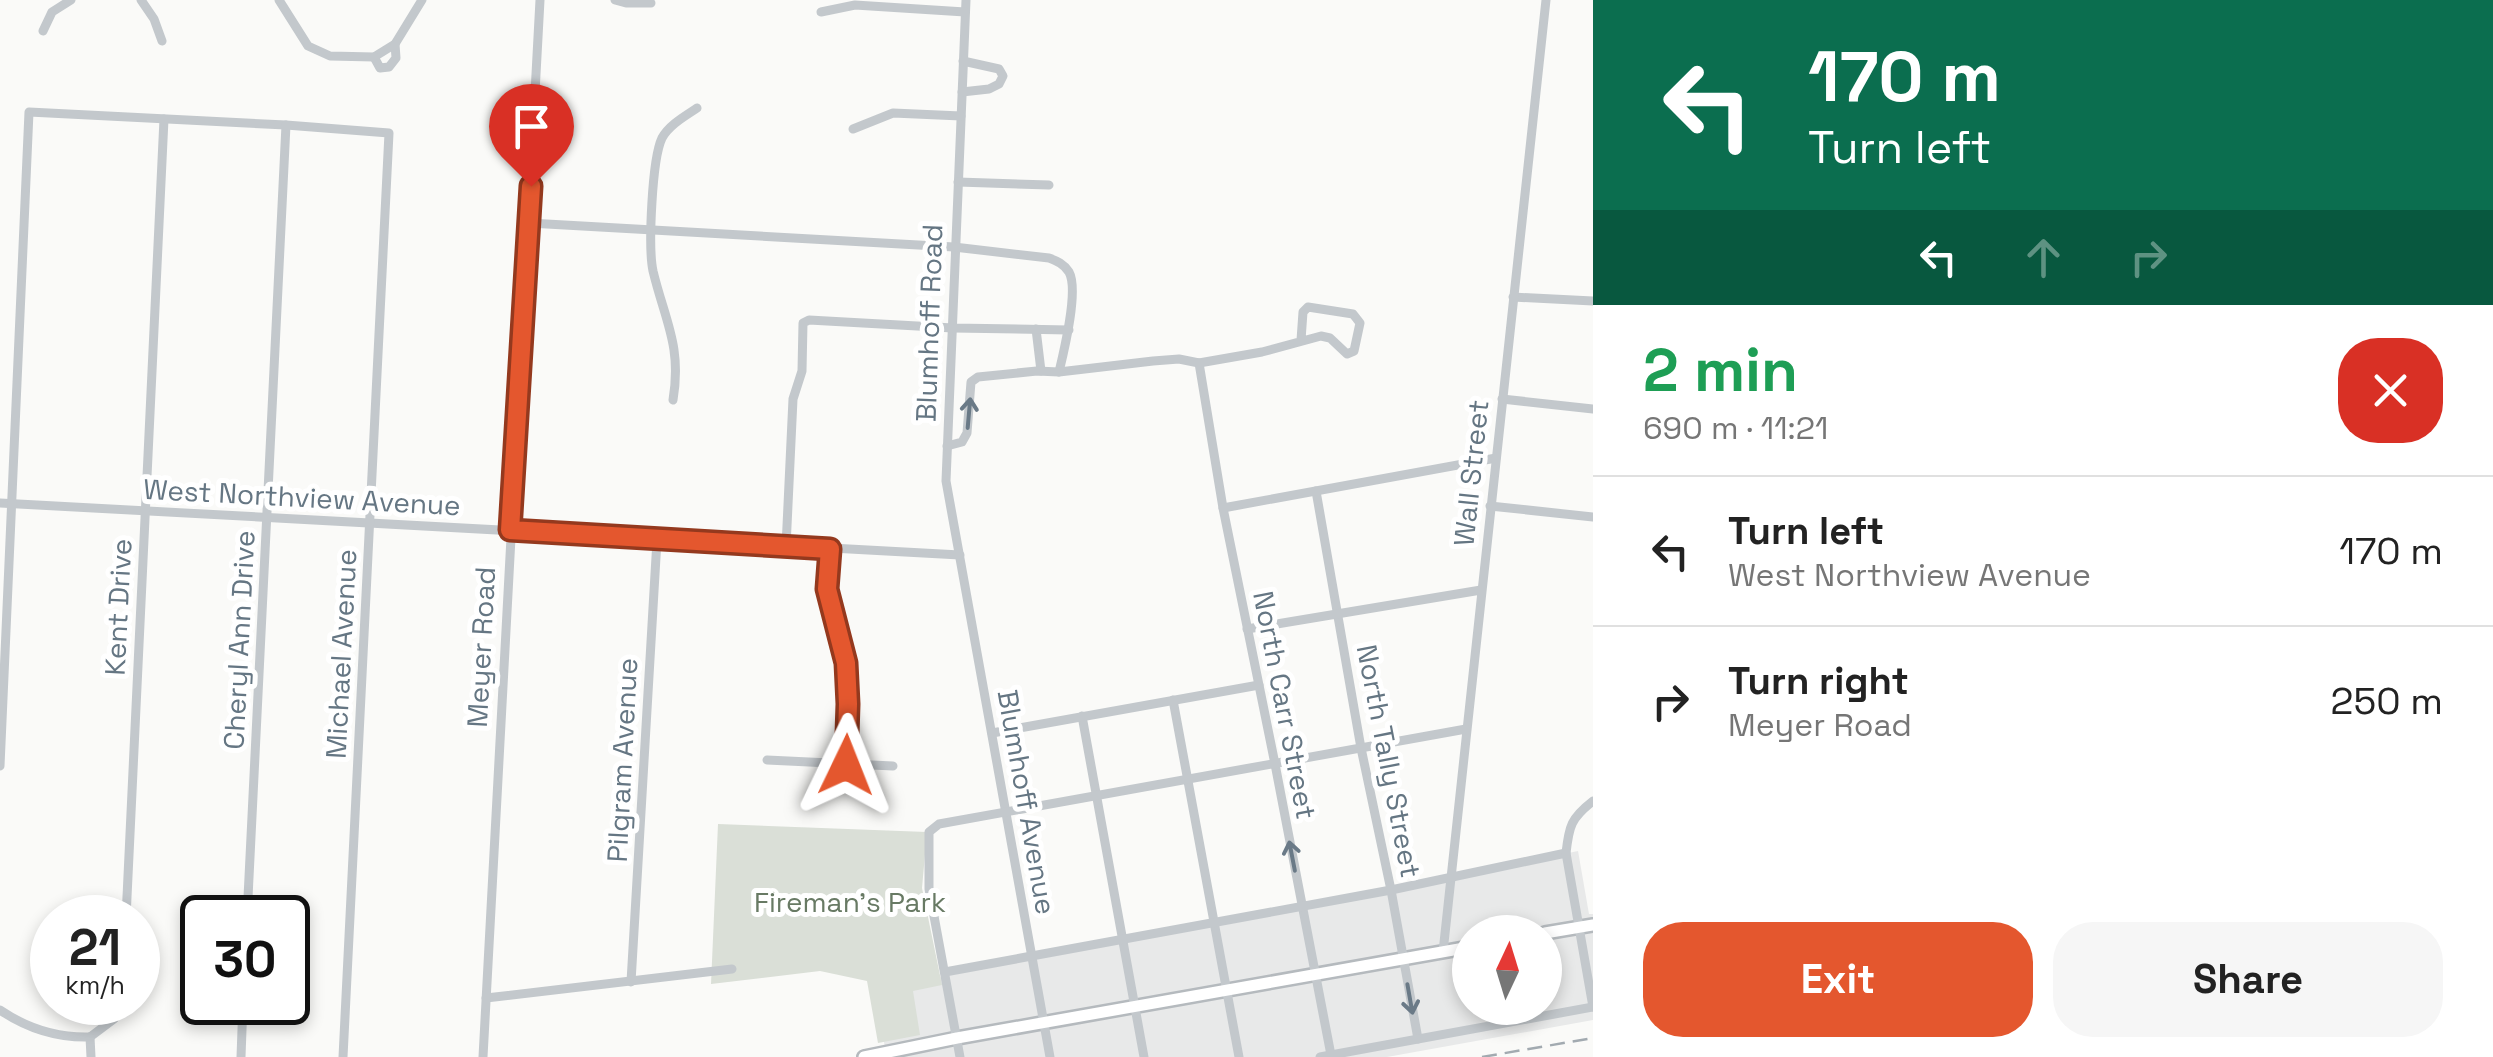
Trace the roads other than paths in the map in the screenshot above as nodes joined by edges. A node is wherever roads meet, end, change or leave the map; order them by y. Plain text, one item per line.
1 (70, 0) edge
2 (142, 0) edge
3 (279, 0) edge
4 (422, 0) edge
5 (540, 0) edge
6 (615, 0) edge
7 (966, 0) edge
8 (1546, 0) edge
9 (651, 3) dead end
10 (821, 12) dead end
11 (965, 12) junction
12 (44, 31) dead end
13 (162, 41) dead end
14 (395, 44) junction
15 (374, 57) junction
16 (963, 61) junction
17 (962, 92) junction
18 (697, 108) dead end
19 (961, 116) junction
20 (164, 119) junction
21 (286, 125) junction
22 (853, 129) dead end
23 (958, 182) junction
24 (1049, 185) dead end
25 (529, 224) junction
26 (651, 230) junction
27 (954, 247) junction
28 (1513, 297) junction
29 (1593, 300) edge
30 (952, 328) junction
31 (1036, 329) junction
32 (1068, 330) junction
33 (1301, 340) junction
34 (1200, 363) junction
35 (1041, 371) junction
36 (1059, 372) junction
37 (673, 400) dead end
38 (1502, 400) junction
39 (1593, 409) edge
40 (947, 446) junction
41 (1496, 458) junction
42 (1316, 491) junction
43 (6, 503) edge
44 (1490, 506) junction
45 (1223, 508) junction
46 (146, 510) junction
47 (1593, 517) edge
48 (267, 518) junction
49 (370, 523) junction
50 (510, 530) junction
51 (657, 540) junction
52 (786, 546) junction
53 (830, 549) junction
54 (960, 555) junction
55 (1481, 590) junction
56 (1338, 614) junction
57 (1247, 629) junction
58 (1259, 684) junction
59 (1173, 700) junction
60 (1082, 716) junction
61 (1466, 729) junction
62 (992, 733) junction
63 (1362, 748) junction
64 (767, 760) dead end
65 (1275, 764) junction
66 (846, 765) junction
67 (0, 766) edge
68 (893, 766) dead end
69 (1186, 780) junction
70 (1096, 797) junction
71 (1593, 801) edge
72 (1006, 813) junction
73 (1566, 854) junction
74 (1450, 877) junction
75 (1391, 890) junction
76 (127, 895) edge
77 (249, 895) edge
78 (1302, 906) junction
79 (1214, 922) junction
80 (1586, 926) edge
81 (1122, 940) junction
82 (1452, 950) edge
83 (1443, 952) junction
84 (1033, 956) junction
85 (1403, 958) junction
86 (732, 970) dead end
87 (945, 972) junction
88 (1315, 974) junction
89 (631, 982) junction
90 (1226, 990) junction
91 (486, 998) junction
92 (1135, 1006) junction
93 (1593, 1007) edge
94 (0, 1010) edge
95 (1562, 1012) edge
96 (1044, 1022) junction
97 (106, 1025) edge
98 (242, 1025) edge
99 (1490, 1025) edge
100 (90, 1037) junction
101 (957, 1038) junction
102 (1418, 1040) junction
103 (868, 1056) edge
104 (1325, 1056) edge
105 (91, 1057) edge
106 (240, 1057) edge
107 (343, 1057) edge
108 (482, 1057) edge
109 (960, 1057) edge
110 (1050, 1057) edge
111 (1144, 1057) edge
112 (1239, 1057) edge

1 - 12 street
2 - 13 street
3 - 15 street
4 - 14 street
5 - 25 street, Meyer Road
6 - 9 street
7 - 11 street, Blumhoff Road
8 - 28 street, Wall Street
10 - 11 street
11 - 16 street, Blumhoff Road
14 - 15 street
14 - 15 street
16 - 17 street, Blumhoff Road
16 - 17 street
17 - 19 street, Blumhoff Road
18 - 26 street
19 - 22 street
19 - 23 street, Blumhoff Road
20 - 21 street
20 - 43 street
20 - 46 street, Kent Drive
21 - 48 street, Cheryl Ann Drive
21 - 49 street, Michael Avenue
23 - 24 street
23 - 27 street, Blumhoff Road
25 - 26 street
25 - 50 street, Meyer Road
26 - 27 street
26 - 37 street
27 - 30 street, Blumhoff Road
27 - 32 street
28 - 29 street
28 - 38 street, Wall Street
30 - 31 street
30 - 40 street, Blumhoff Road
30 - 52 street
31 - 32 street
31 - 35 street
32 - 36 street
33 - 33 street
33 - 34 street
34 - 36 street
34 - 45 street, North Carr Street
35 - 36 street
40 -> 35 street
38 - 39 street
38 - 41 street, Wall Street
40 - 54 street, Blumhoff Road
41 - 42 street
41 - 44 street, Wall Street
42 - 45 street
42 - 56 street, North Tally Street
43 - 46 street, West Northview Avenue
43 - 67 street
44 - 47 street
44 - 55 street, Wall Street
45 - 57 street, North Carr Street
46 - 48 street, West Northview Avenue
46 - 76 street, Kent Drive
48 - 49 street, West Northview Avenue
48 - 77 street, Cheryl Ann Drive
49 - 50 street, West Northview Avenue
49 - 107 street, Michael Avenue
50 - 51 street, West Northview Avenue
50 - 91 street, Meyer Road
51 - 52 street, West Northview Avenue
51 - 89 street, Pilgram Avenue
52 - 53 street, West Northview Avenue
53 - 54 street, West Northview Avenue
53 - 66 street
54 - 62 street, Blumhoff Avenue
55 - 56 street
55 - 61 street, Wall Street
56 - 57 street
56 - 63 street, North Tally Street
57 - 58 street, North Carr Street
58 - 59 street
58 - 65 street, North Carr Street
59 - 60 street
59 - 69 street
60 - 62 street
60 - 70 street
61 - 63 street
61 - 74 street, Wall Street
62 - 72 street, Blumhoff Avenue
63 - 65 street
63 - 75 street, North Tally Street
64 - 66 street
65 - 69 street
78 -> 65 street, North Carr Street
66 - 68 street
69 - 70 street
69 - 79 street
70 - 72 street
70 - 81 street
71 - 73 street
72 - 84 street, Blumhoff Avenue
72 - 87 street
73 - 74 street
73 - 80 street
74 - 75 street
74 - 83 street, Wall Street
75 - 78 street
75 - 85 street, North Tally Street
78 - 79 street
78 - 88 street, North Carr Street
79 - 81 street
79 - 90 street
80 - 93 street
81 - 84 street
81 - 92 street
82 - 83 main road
83 - 85 main road
84 - 87 street
84 - 96 street, Blumhoff Avenue
85 - 88 main road
85 -> 102 street, North Tally Street
86 - 89 street
87 - 101 street
88 - 90 main road
88 - 104 street, North Carr Street
89 - 91 street
90 - 92 main road
90 - 112 street
91 - 108 street, Meyer Road
92 - 96 main road
92 - 111 street
93 - 95 street
94 - 100 street
96 - 101 main road
96 - 110 street, Blumhoff Avenue
97 - 100 street
98 - 106 street
99 - 102 street
100 - 105 street
101 - 103 main road
101 - 109 street
102 - 104 street

